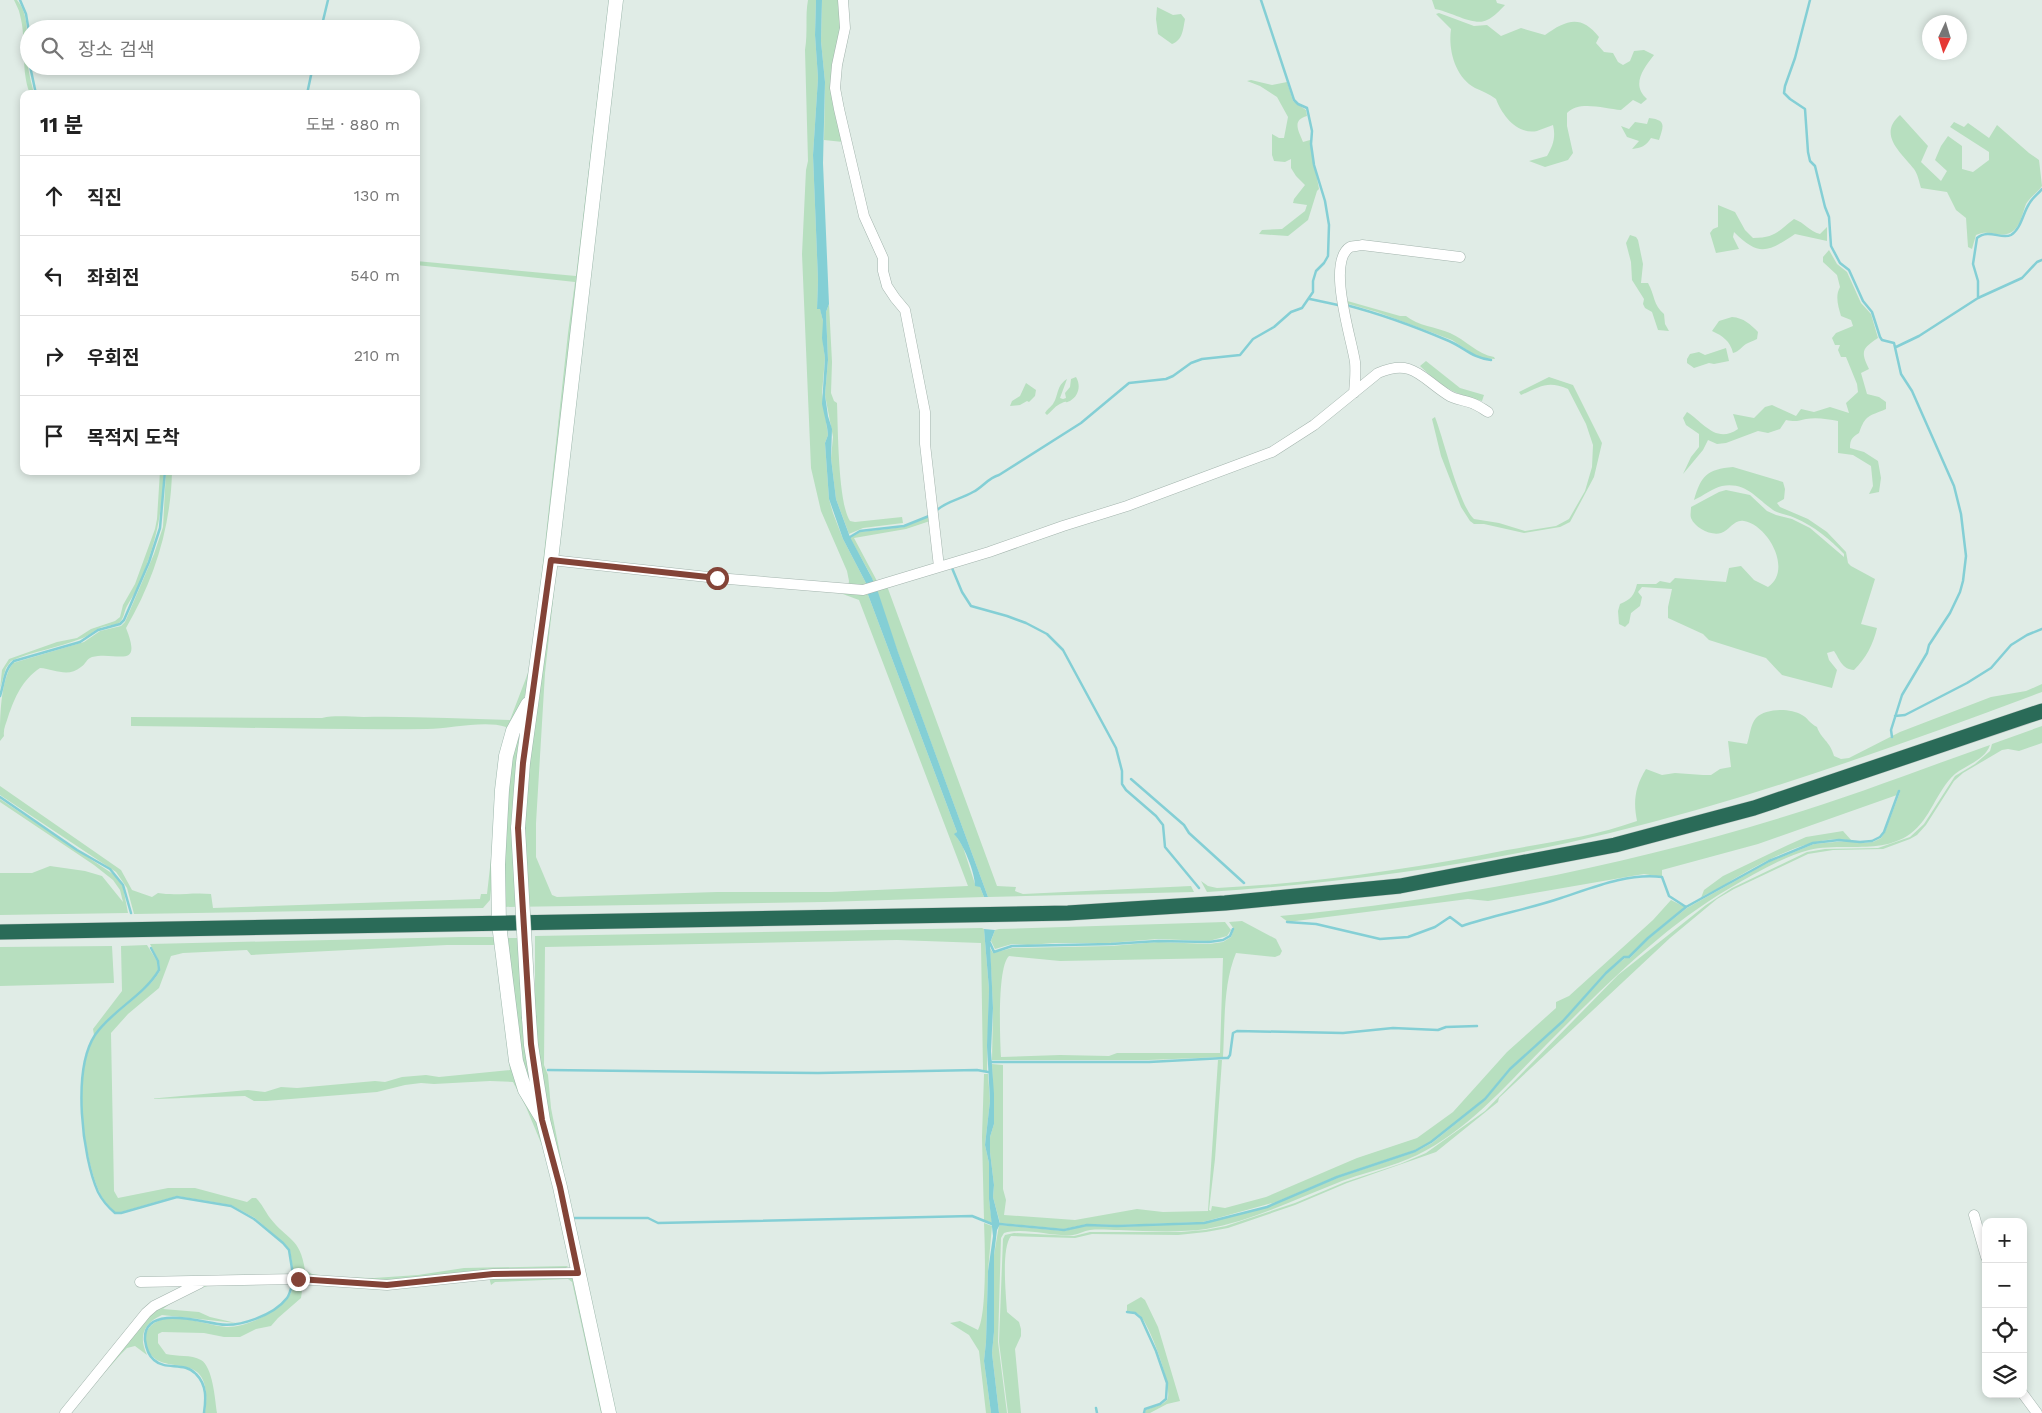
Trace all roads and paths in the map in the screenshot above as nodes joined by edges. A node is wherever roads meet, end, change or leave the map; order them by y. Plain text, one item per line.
1 (616, 0) edge
2 (843, 0) edge
3 (1460, 257) dead end
4 (1354, 393) junction
5 (1488, 412) dead end
6 (551, 560) junction
7 (939, 567) junction
8 (532, 698) junction
9 (2042, 711) edge
10 (499, 924) junction
11 (0, 932) edge
12 (542, 1120) junction
13 (1974, 1215) dead end
14 (1982, 1243) edge
15 (578, 1273) junction
16 (204, 1281) junction
17 (140, 1282) dead end
18 (2025, 1398) edge
19 (64, 1413) edge
20 (609, 1413) edge
21 (2037, 1413) edge

1 - 6 street
2 - 7 street
3 - 4 street
4 - 5 street
4 - 7 street
6 - 7 street
6 - 8 street
8 - 10 street
8 - 12 street, bridge
9 - 10 highway
10 - 11 highway
10 - 12 street
12 - 15 street
13 - 14 street
15 - 16 street
15 - 20 street
16 - 17 street
16 - 19 street
18 - 21 street

